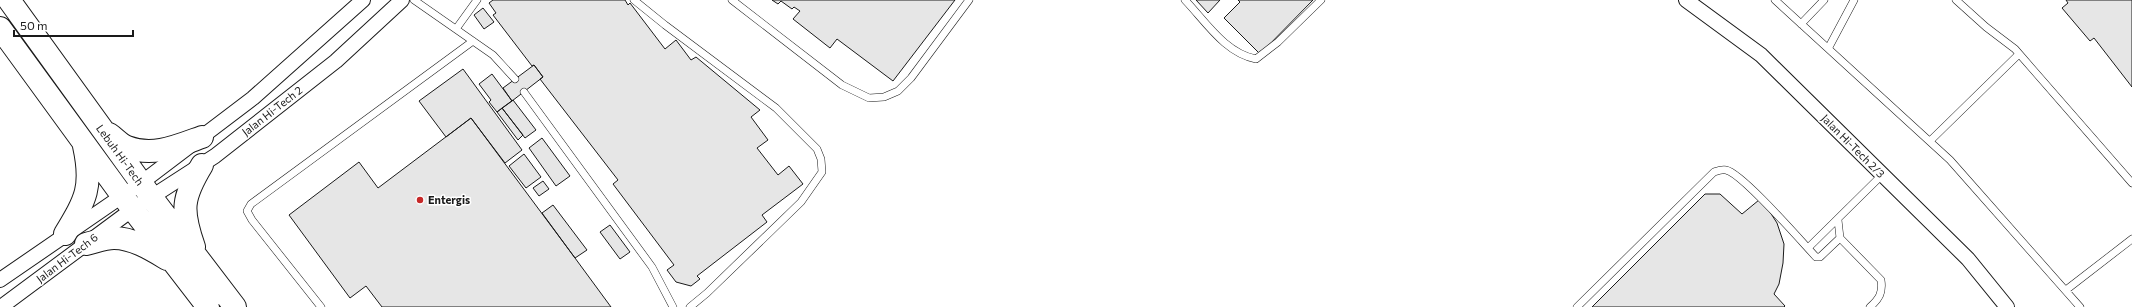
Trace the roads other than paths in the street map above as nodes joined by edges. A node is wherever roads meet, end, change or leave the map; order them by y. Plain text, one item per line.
1 (9, 0) edge
2 (363, 0) edge
3 (402, 0) edge
4 (414, 0) edge
5 (477, 0) edge
6 (634, 0) edge
7 (732, 0) edge
8 (969, 0) edge
9 (1185, 0) edge
10 (1321, 0) edge
11 (1686, 0) edge
12 (1775, 0) edge
13 (1824, 0) edge
14 (1854, 0) edge
15 (1956, 0) edge
16 (354, 5) edge
17 (1801, 24) junction
18 (0, 28) edge
19 (456, 29) junction
20 (473, 41) junction
21 (1829, 47) junction
22 (2019, 54) junction
23 (515, 79) dead end
24 (524, 92) dead end
25 (101, 127) junction
26 (202, 137) junction
27 (1930, 140) junction
28 (82, 141) junction
29 (202, 165) junction
30 (1882, 175) junction
31 (2132, 183) edge
32 (146, 190) junction
33 (127, 202) junction
34 (1838, 220) junction
35 (65, 234) junction
36 (1840, 238) junction
37 (2132, 239) edge
38 (86, 244) junction
39 (1808, 248) junction
40 (198, 260) junction
41 (173, 263) junction
42 (0, 280) edge
43 (2066, 290) junction
44 (1, 307) edge
45 (208, 307) edge
46 (235, 307) edge
47 (321, 307) edge
48 (672, 307) edge
49 (690, 307) edge
50 (1577, 307) edge
51 (1870, 307) edge
52 (2007, 307) edge
53 (2080, 307) edge

1 - 25 main road, Lebuh Hi-Tech
2 - 16 street, Jalan Hi-Tech 2
3 - 29 street, Jalan Hi-Tech 2
4 - 19 lane
5 - 19 lane
6 - 49 lane
7 - 8 lane
9 - 10 lane
11 - 30 street, Jalan Hi-Tech 2/3
12 - 17 lane
13 - 17 lane
14 - 21 lane
15 - 22 lane
16 - 26 street, Jalan Hi-Tech 2
17 - 21 lane
18 - 28 main road, Lebuh Hi-Tech
19 - 20 lane
20 - 23 lane
20 - 47 lane
21 - 27 lane
22 - 27 lane
22 - 31 lane
24 - 48 lane
25 - 26 main road
25 - 32 main road, Lebuh Hi-Tech
26 - 32 street, Jalan Hi-Tech 2
27 - 43 lane
28 - 33 main road, Lebuh Hi-Tech
28 - 35 main road
29 - 32 street, Jalan Hi-Tech 2
29 - 40 main road
30 - 34 lane
30 - 52 street, Jalan Hi-Tech 2/3
32 - 33 street, Jalan Hi-Tech 2
32 - 33 street, Jalan Hi-Tech 2
32 - 40 main road, Lebuh Hi-Tech
33 - 35 street, Jalan Hi-Tech 6
33 - 38 street, Jalan Hi-Tech 6
33 - 41 main road, Lebuh Hi-Tech
34 - 36 lane
34 - 39 lane
35 - 42 street, Jalan Hi-Tech 6
36 - 39 lane
36 - 51 lane
37 - 43 lane
38 - 41 main road
38 - 44 street, Jalan Hi-Tech 6
39 - 50 lane
40 - 46 main road, Lebuh Hi-Tech
41 - 45 main road, Lebuh Hi-Tech
43 - 53 lane

